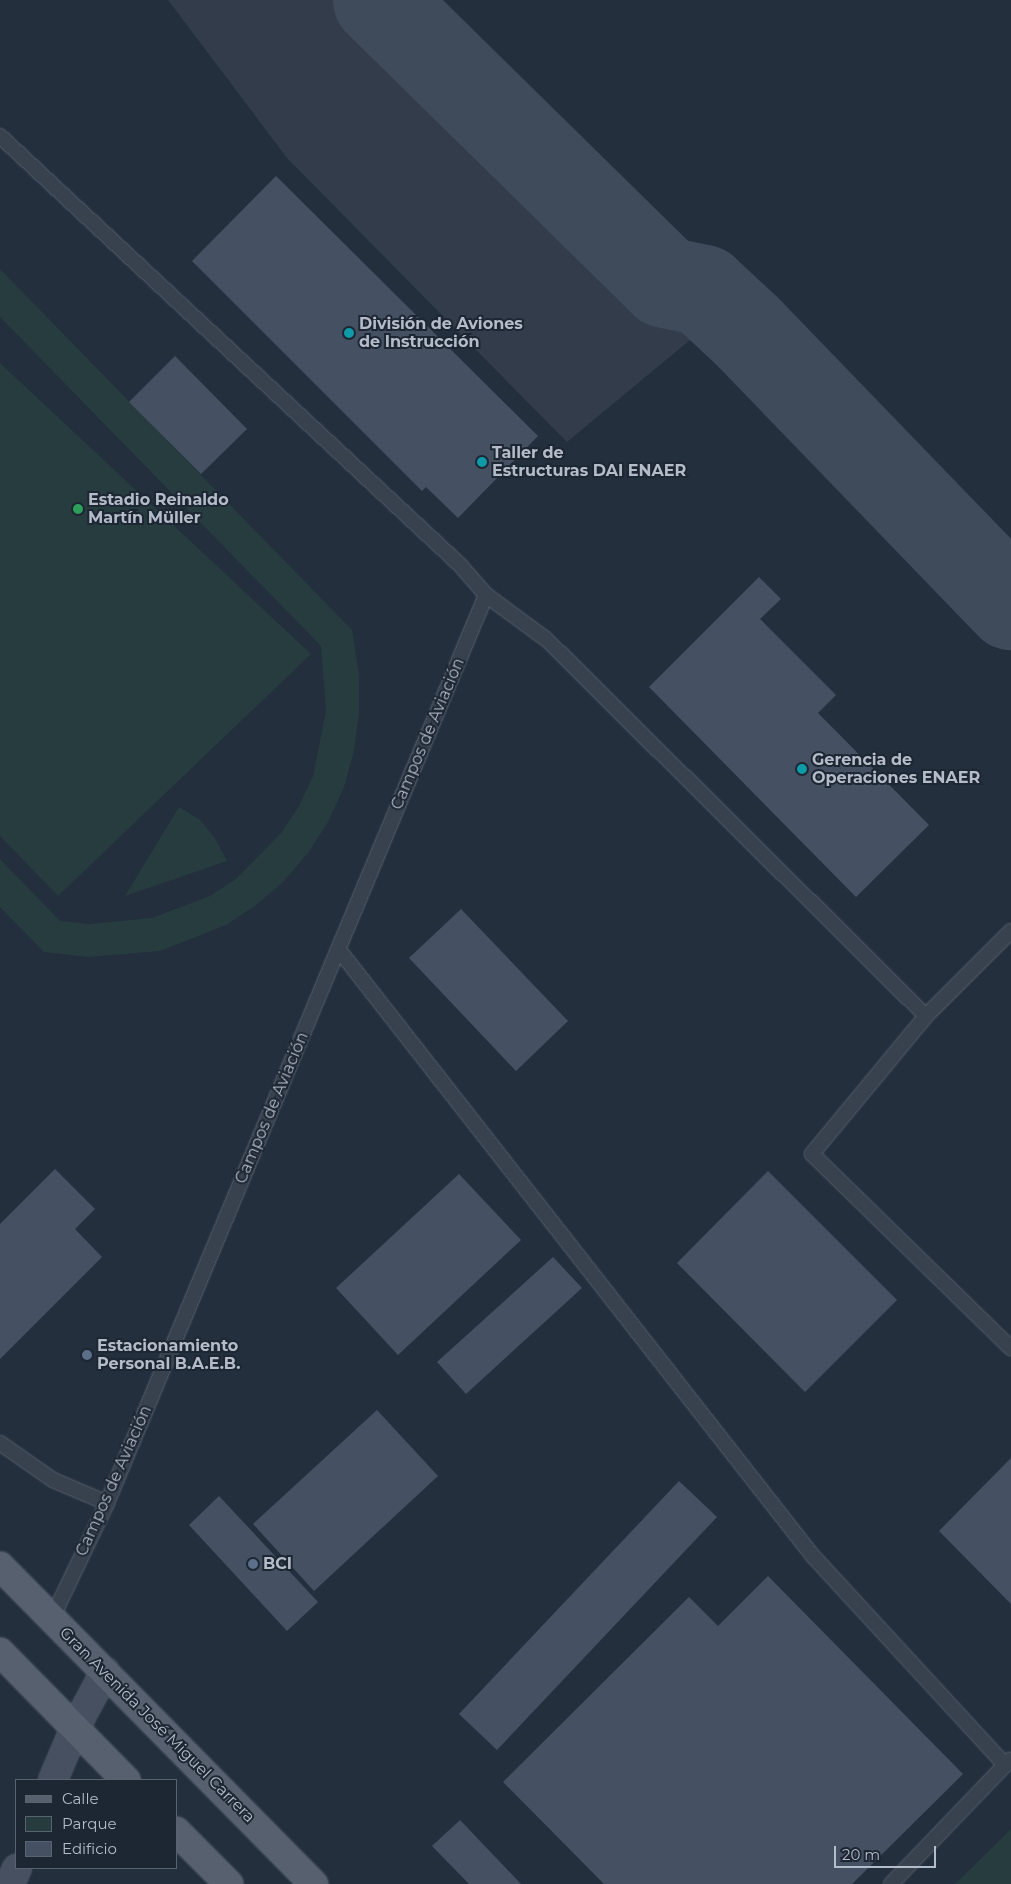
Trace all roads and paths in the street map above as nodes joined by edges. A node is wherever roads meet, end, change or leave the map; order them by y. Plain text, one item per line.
1 (0, 136) edge
2 (486, 595) junction
3 (1011, 931) edge
4 (339, 950) junction
5 (926, 1016) junction
6 (1011, 1348) edge
7 (0, 1443) edge
8 (107, 1503) junction
9 (0, 1566) edge
10 (52, 1618) junction
11 (0, 1652) edge
12 (105, 1672) junction
13 (75, 1728) junction
14 (1008, 1763) edge
15 (53, 1779) edge
16 (125, 1779) edge
17 (178, 1833) edge
18 (16, 1869) edge
19 (10, 1884) edge
20 (229, 1884) edge
21 (314, 1884) edge
22 (891, 1884) edge

1 - 2 lane
2 - 4 lane, Campos de Aviación
2 - 5 lane
3 - 5 lane
4 - 8 lane, Campos de Aviación
4 - 14 lane
5 - 6 lane
7 - 8 lane
8 - 10 lane, Campos de Aviación
9 - 10 main road, Gran Avenida José Miguel Carrera
10 - 12 main road, Gran Avenida José Miguel Carrera
11 - 13 main road
12 - 13 main road
12 - 21 main road, Gran Avenida José Miguel Carrera
13 - 15 main road
13 - 16 main road
14 - 22 lane
17 - 20 main road
18 - 19 main road

